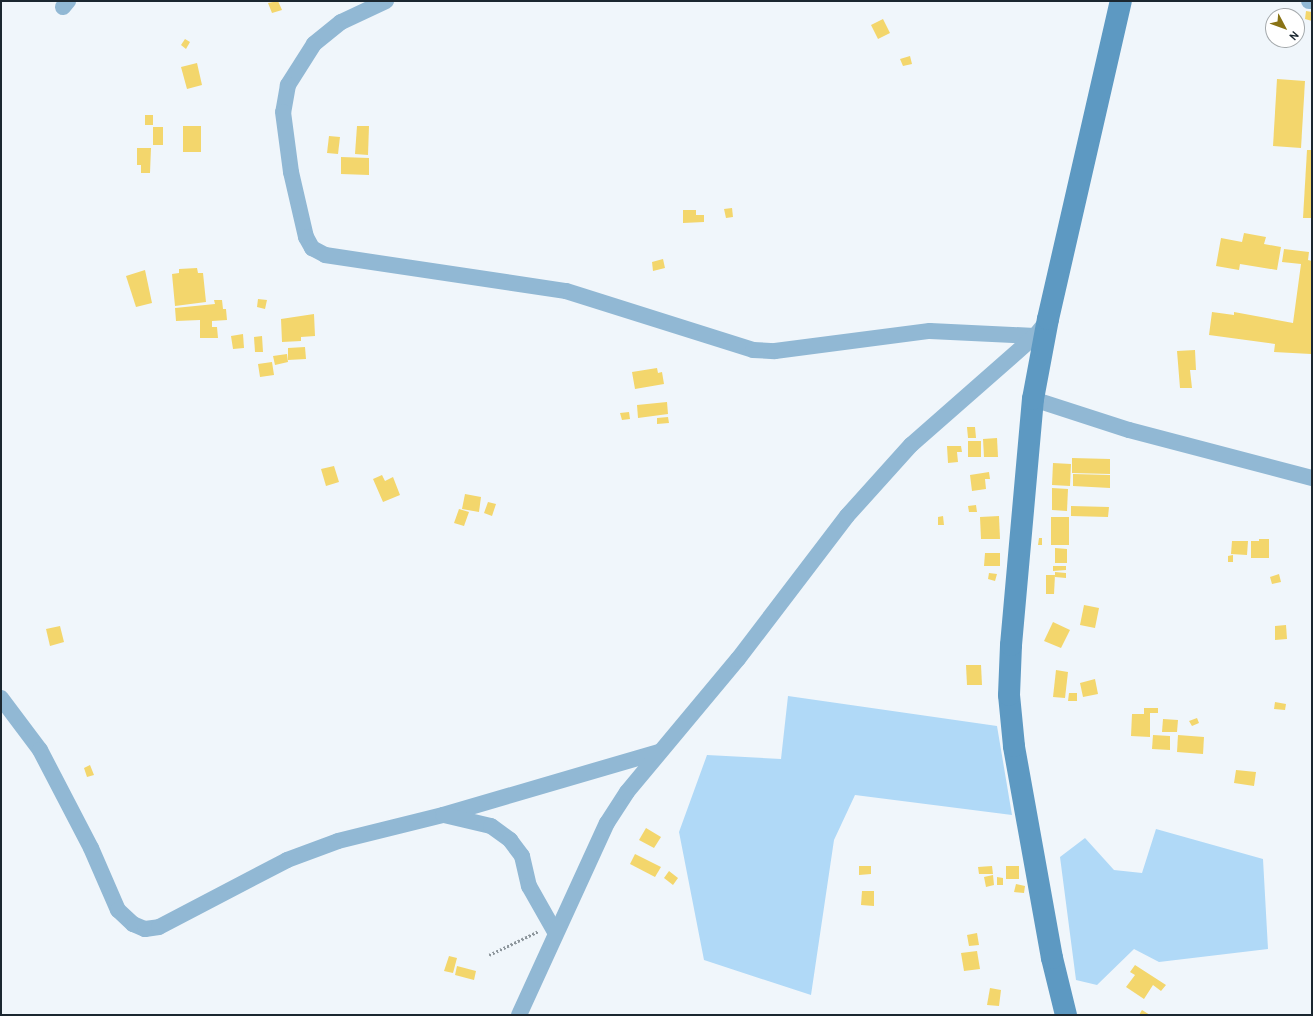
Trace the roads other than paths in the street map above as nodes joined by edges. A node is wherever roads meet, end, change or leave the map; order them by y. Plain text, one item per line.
1 (386, 1) edge
2 (1121, 1) edge
3 (1048, 319) junction
4 (1035, 336) junction
5 (1033, 399) junction
6 (1312, 478) edge
7 (1, 698) edge
8 (659, 752) junction
9 (443, 815) junction
10 (553, 928) junction
11 (519, 1015) edge
12 (1066, 1015) edge

1 - 4 street
2 - 3 street
3 - 4 street
3 - 5 street
4 - 8 street
5 - 6 street
5 - 12 street
7 - 9 street
8 - 9 street
8 - 10 street
9 - 10 street
10 - 11 street

